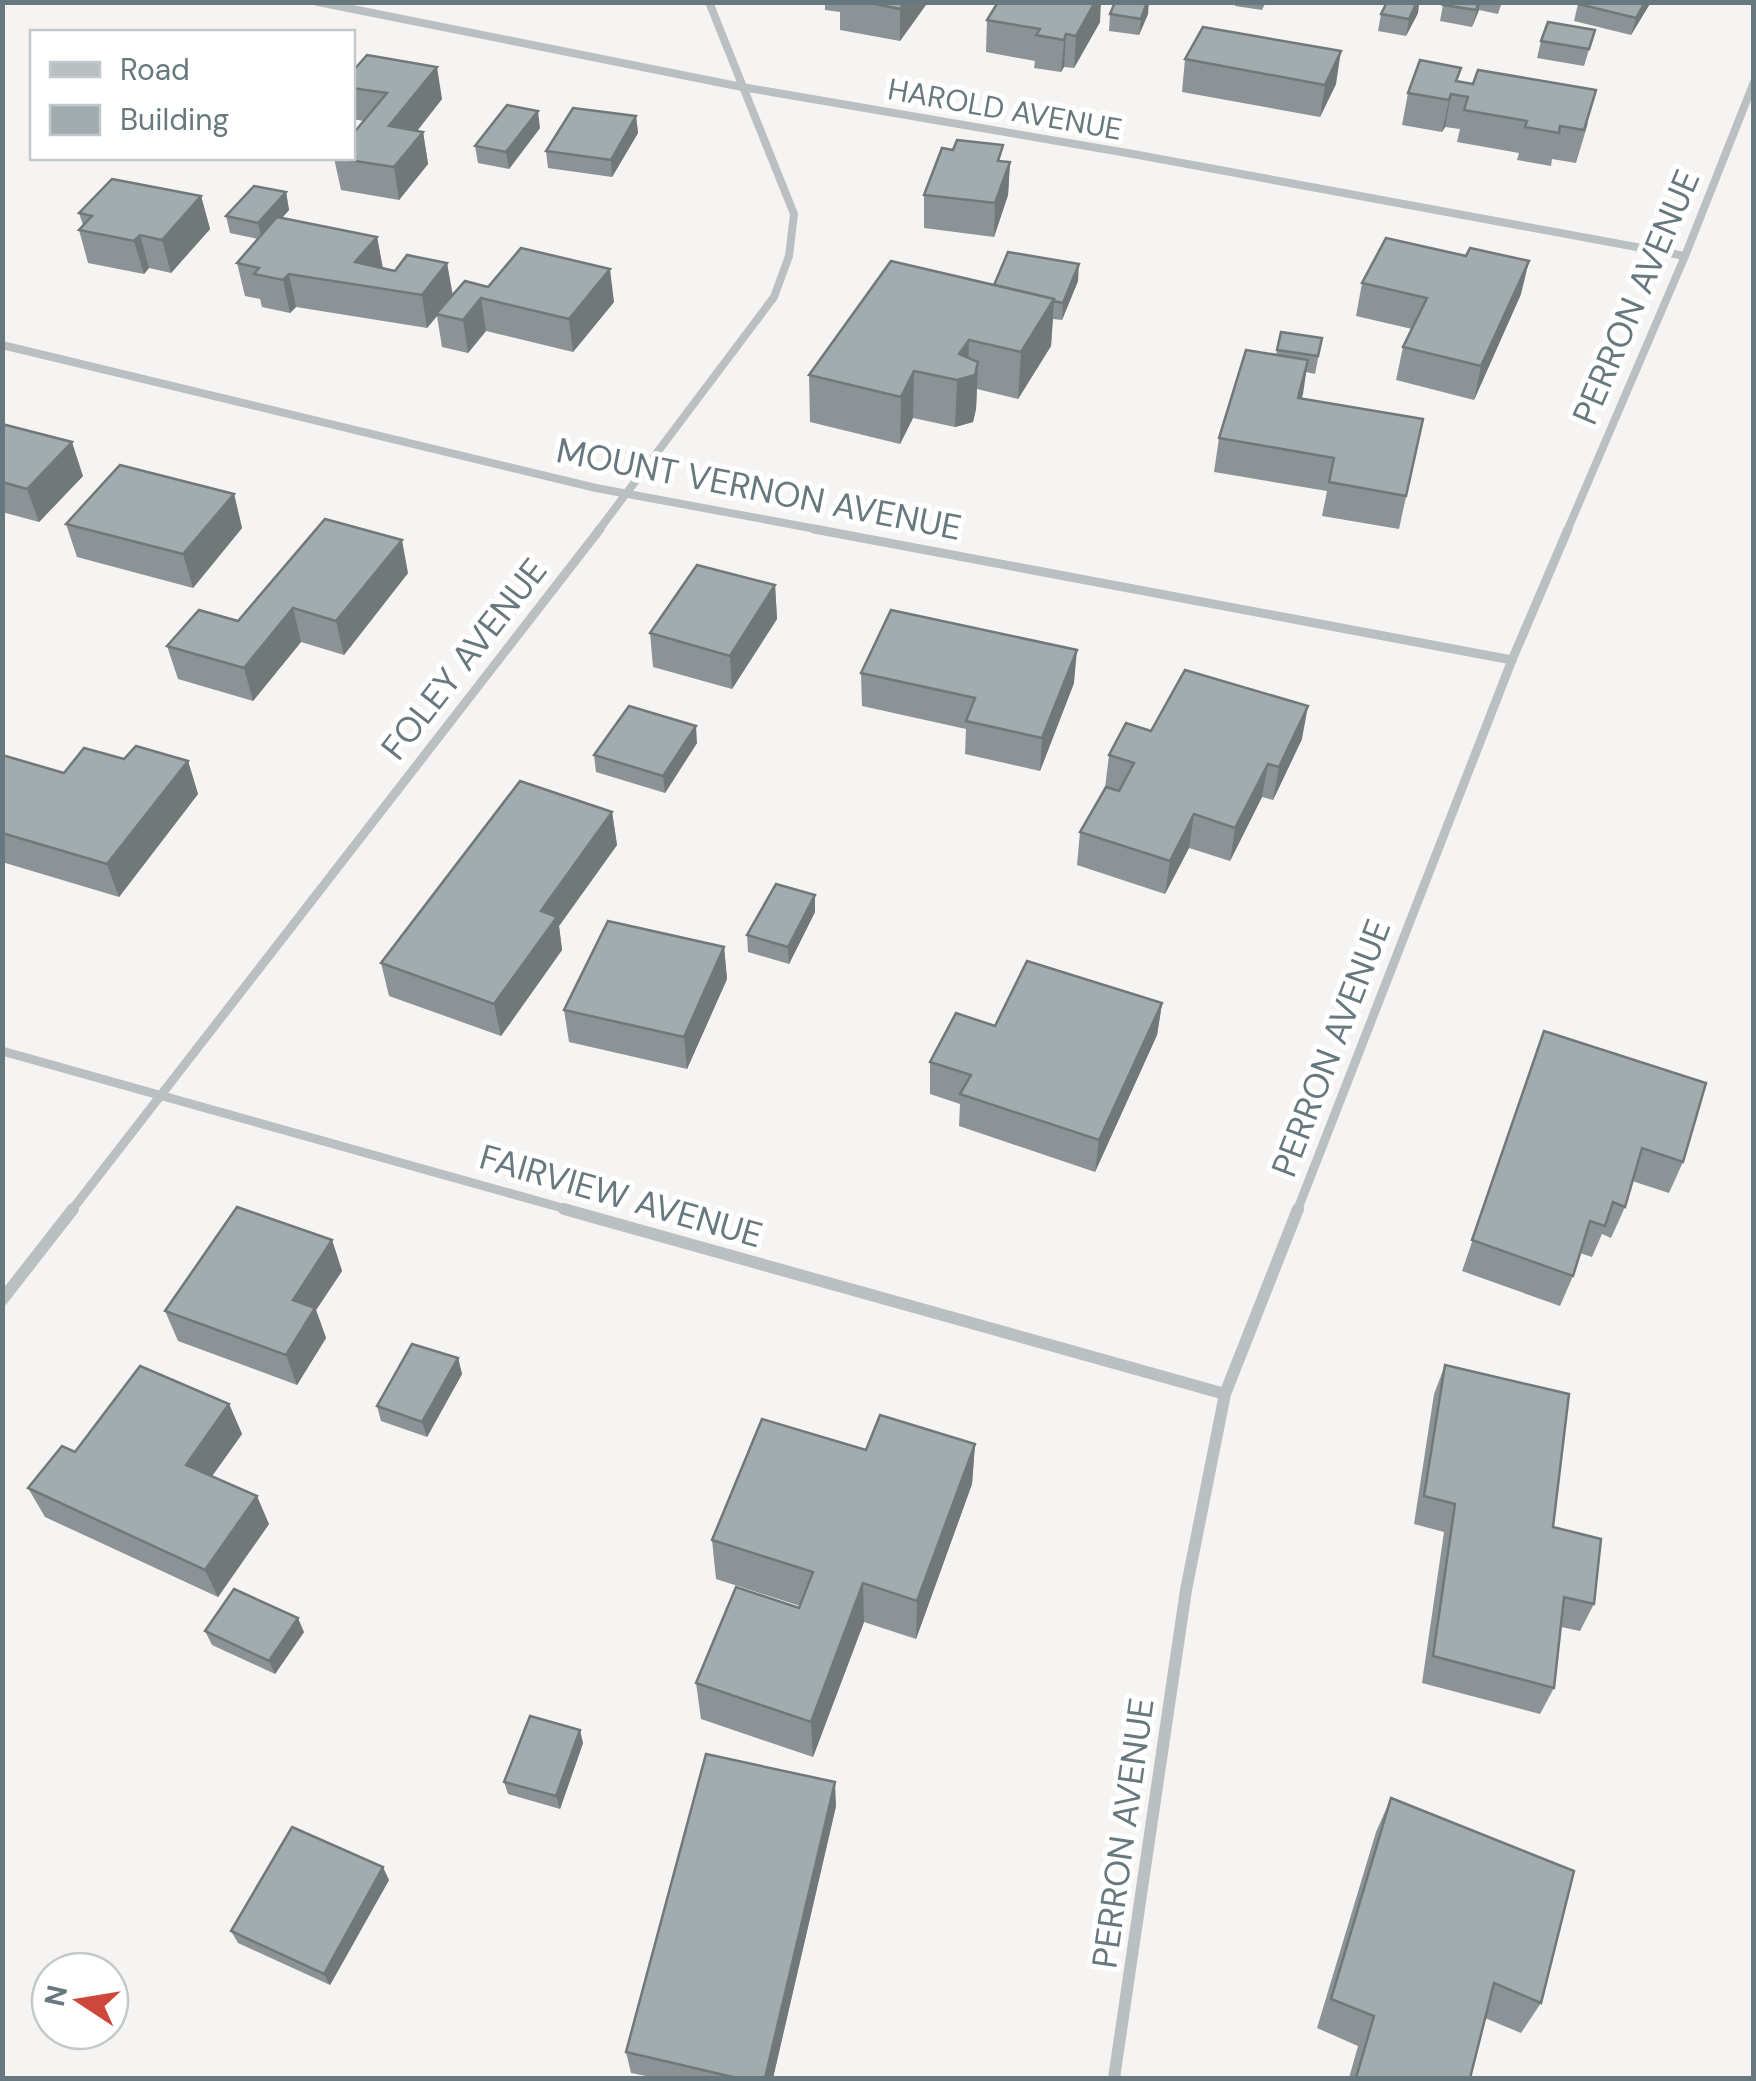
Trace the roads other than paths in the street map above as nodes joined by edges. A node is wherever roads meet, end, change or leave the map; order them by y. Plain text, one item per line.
1 (318, 2) edge
2 (709, 2) edge
3 (1754, 82) edge
4 (742, 87) junction
5 (1685, 256) junction
6 (2, 345) edge
7 (627, 494) junction
8 (1512, 660) junction
9 (2, 1051) edge
10 (160, 1095) junction
11 (2, 1300) edge
12 (1225, 1394) junction
13 (1114, 2078) edge

1 - 4 street, HAROLD AVENUE
2 - 4 street, FOLEY AVENUE
3 - 5 street, PERRON AVENUE
4 - 5 street, HAROLD AVENUE
4 - 7 street, FOLEY AVENUE
5 - 8 street, PERRON AVENUE
6 - 7 street, MOUNT VERNON AVENUE
7 - 8 street, MOUNT VERNON AVENUE
7 - 10 street, FOLEY AVENUE
8 - 12 street, PERRON AVENUE
9 - 10 street, FAIRVIEW AVENUE
10 - 11 street, FOLEY AVENUE
10 - 12 street, FAIRVIEW AVENUE
12 - 13 street, PERRON AVENUE

